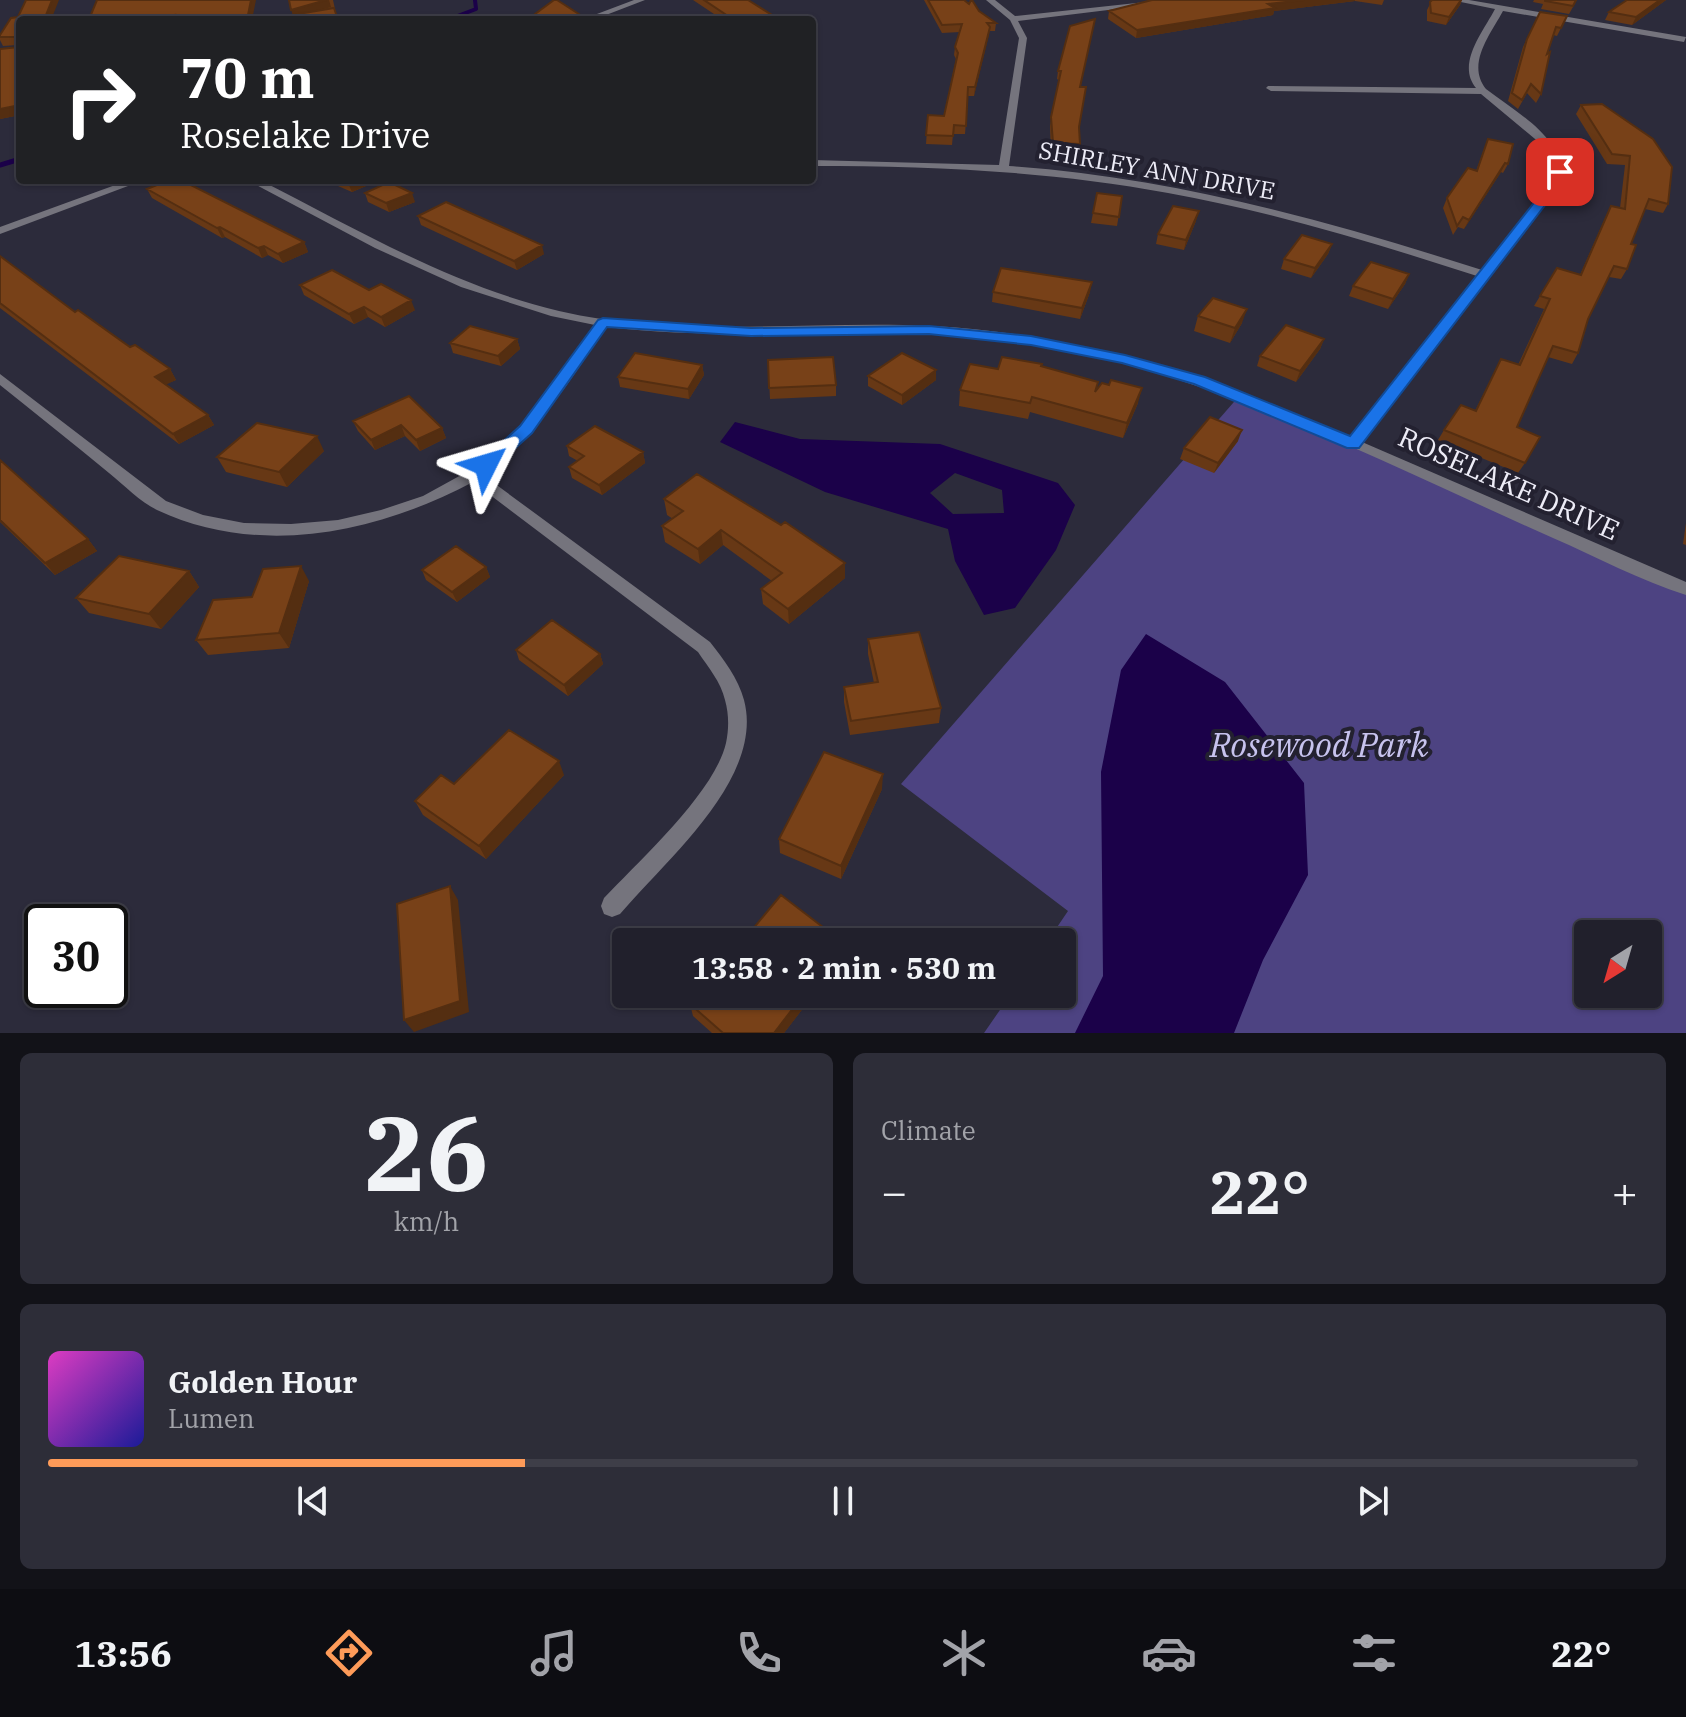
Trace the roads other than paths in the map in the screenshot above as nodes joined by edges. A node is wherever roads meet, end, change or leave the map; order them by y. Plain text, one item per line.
1 (616, 0) edge
2 (641, 0) edge
3 (990, 0) edge
4 (1186, 0) edge
5 (1455, 0) edge
6 (629, 4) junction
7 (1500, 8) junction
8 (596, 16) edge
9 (1013, 19) junction
10 (1685, 39) edge
11 (1271, 88) dead end
12 (1483, 91) junction
13 (816, 163) edge
14 (1004, 167) junction
15 (128, 184) edge
16 (260, 184) edge
17 (0, 231) edge
18 (1485, 275) junction
19 (603, 323) junction
20 (0, 378) edge
21 (1353, 444) junction
22 (472, 474) junction
23 (1686, 589) edge
24 (612, 906) dead end

1 - 6 street
2 - 6 street
3 - 9 street
4 - 9 street
5 - 7 street
6 - 8 street
7 - 10 street
7 - 12 street
9 - 14 street
11 - 12 street
12 - 18 street
13 - 14 street, SHIRLEY ANN DRIVE
14 - 18 street, SHIRLEY ANN DRIVE
15 - 17 street
16 - 19 street, ROSELAKE DRIVE
18 - 21 street
19 - 21 street, ROSELAKE DRIVE
19 - 22 street
20 - 22 street
21 - 23 street, ROSELAKE DRIVE
22 - 24 street

